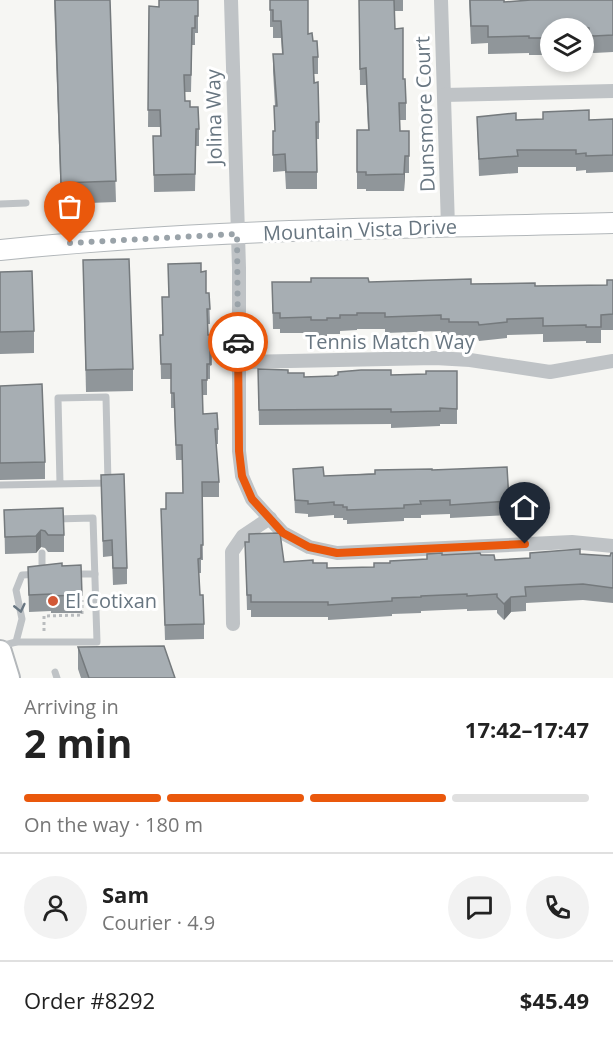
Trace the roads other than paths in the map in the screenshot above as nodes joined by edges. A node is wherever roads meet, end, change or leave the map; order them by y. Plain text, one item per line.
1 (231, 0) edge
2 (441, 0) edge
3 (613, 90) edge
4 (444, 95) junction
5 (26, 203) dead end
6 (0, 204) edge
7 (613, 224) edge
8 (448, 227) junction
9 (237, 234) junction
10 (0, 250) edge
11 (238, 362) junction
12 (613, 362) edge
13 (60, 484) junction
14 (0, 485) edge
15 (270, 518) junction
16 (51, 519) edge
17 (613, 546) edge
18 (42, 553) dead end
19 (42, 574) junction
20 (53, 574) edge
21 (63, 574) edge
22 (95, 574) junction
23 (233, 624) dead end
24 (0, 647) edge
25 (8, 647) edge
26 (8, 678) edge

1 - 9 street, Jolina Way
2 - 4 street, Dunsmore Court
3 - 4 street
4 - 8 street, Dunsmore Court
5 - 6 lane
7 - 8 main road, Mountain Vista Drive
8 - 9 main road, Mountain Vista Drive
9 - 10 main road, Mountain Vista Drive
9 - 11 street, Jolina Way
11 - 12 street, Tennis Match Way
11 - 15 street, Jolina Way
13 - 13 lane
13 - 14 lane
15 - 17 street, Jolina Way
15 - 23 street
16 - 22 lane
18 - 19 lane
19 - 20 lane
19 -> 25 lane
21 - 22 lane
22 - 25 lane
24 - 25 lane
25 - 26 main road

